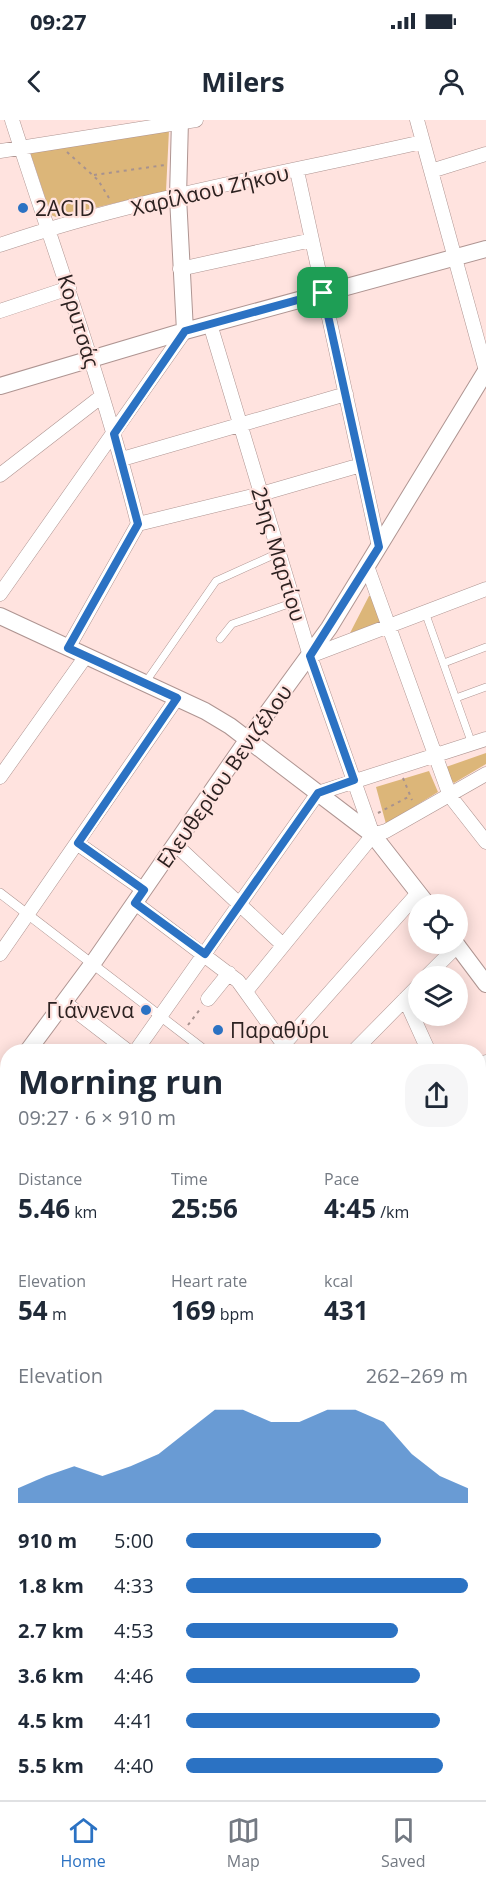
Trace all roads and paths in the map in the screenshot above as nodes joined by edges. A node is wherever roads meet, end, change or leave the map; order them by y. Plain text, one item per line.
1 (12, 120) edge
2 (417, 120) edge
3 (186, 121) edge
4 (63, 141) junction
5 (422, 142) junction
6 (20, 147) junction
7 (0, 151) edge
8 (486, 154) edge
9 (179, 163) junction
10 (297, 171) junction
11 (431, 171) junction
12 (94, 175) junction
13 (178, 196) junction
14 (113, 213) junction
15 (49, 228) junction
16 (312, 240) junction
17 (0, 245) edge
18 (486, 249) edge
19 (454, 258) junction
20 (180, 269) junction
21 (69, 288) junction
22 (323, 293) junction
23 (0, 311) edge
24 (210, 324) junction
25 (185, 331) junction
26 (91, 359) junction
27 (486, 371) edge
28 (0, 386) edge
29 (346, 394) junction
30 (102, 396) junction
31 (240, 424) junction
32 (114, 434) junction
33 (122, 459) junction
34 (361, 465) junction
35 (0, 475) edge
36 (261, 494) junction
37 (138, 524) junction
38 (379, 547) junction
39 (278, 552) junction
40 (367, 566) junction
41 (486, 589) edge
42 (0, 594) edge
43 (294, 602) junction
44 (425, 612) junction
45 (0, 616) edge
46 (390, 626) junction
47 (220, 639) dead end
48 (486, 647) edge
49 (68, 648) junction
50 (86, 656) junction
51 (310, 656) junction
52 (444, 663) junction
53 (145, 683) junction
54 (486, 687) edge
55 (177, 698) junction
56 (456, 698) junction
57 (249, 739) junction
58 (486, 739) edge
59 (472, 744) junction
60 (434, 755) junction
61 (398, 766) junction
62 (486, 774) edge
63 (0, 777) edge
64 (354, 780) junction
65 (318, 793) junction
66 (410, 796) junction
67 (450, 796) junction
68 (418, 814) junction
69 (367, 819) junction
70 (373, 835) junction
71 (486, 842) edge
72 (78, 843) junction
73 (176, 845) junction
74 (0, 893) edge
75 (418, 894) edge
76 (139, 896) junction
77 (240, 904) junction
78 (28, 914) junction
79 (408, 914) edge
80 (283, 945) junction
81 (0, 954) edge
82 (205, 954) junction
83 (448, 954) edge
84 (464, 954) edge
85 (93, 963) junction
86 (436, 966) edge
87 (229, 973) junction
88 (486, 984) edge
89 (247, 990) junction
90 (408, 996) edge
91 (208, 999) joint
92 (405, 999) junction
93 (64, 1002) junction
94 (161, 1015) junction
95 (182, 1032) junction
96 (33, 1044) edge
97 (119, 1044) edge
98 (141, 1044) edge
99 (197, 1044) edge
100 (283, 1044) edge
101 (290, 1044) edge
102 (361, 1044) edge
103 (425, 1044) edge

1 - 6 street, Κορυτσάς
2 - 5 street
3 - 4 street
3 - 9 street
4 - 6 street
4 - 12 path
5 - 10 street, Χαρίλαου Ζήκου
5 - 11 street
6 - 7 street
6 - 15 street, Κορυτσάς
8 - 11 street
9 - 12 path
9 - 13 street
10 - 13 street, Χαρίλαου Ζήκου
10 - 16 street
11 - 19 street
12 - 14 path
13 - 14 street, Χαρίλαου Ζήκου
13 - 20 street
14 - 15 street, Χαρίλαου Ζήκου
15 - 17 street, Χαρίλαου Ζήκου
15 - 21 street, Κορυτσάς
16 - 20 street
16 - 22 street
18 - 19 street
19 - 22 street
19 - 27 street
20 - 25 street
21 - 23 street
21 - 26 street, Κορυτσάς
22 - 24 street
22 - 29 street
24 - 25 street
24 - 31 street, 25ης Μαρτίου
25 - 26 street
25 - 32 street
26 - 28 street
26 - 30 street, Κορυτσάς
27 - 38 street, Ελευθερίου Βενιζέλου
29 - 31 street
29 - 34 street
30 - 32 street, Κορυτσάς
30 - 35 street
31 - 33 street
31 - 36 street, 25ης Μαρτίου
32 - 33 street, Κορυτσάς
32 - 42 street
33 - 37 street, Κορυτσάς
34 - 36 street
34 - 38 street
36 - 37 street
36 - 39 street, 25ης Μαρτίου
37 - 49 street
38 - 40 street, Ελευθερίου Βενιζέλου
39 - 43 street, 25ης Μαρτίου
39 - 53 lane
40 - 46 street
40 - 51 street, Ελευθερίου Βενιζέλου
41 - 44 street
43 - 47 lane
43 - 51 street, 25ης Μαρτίου
44 - 46 street
44 - 52 lane
45 - 49 street
46 - 51 street
46 - 60 street
48 - 52 lane
49 - 50 street
50 - 53 street
50 - 63 street
51 - 57 street, Ελευθερίου Βενιζέλου
51 - 64 street, 25ης Μαρτίου
52 - 56 lane
53 - 55 street
54 - 56 lane
55 - 57 street
55 - 72 street
56 - 59 lane
57 - 65 street
57 - 73 street, Ελευθερίου Βενιζέλου
58 - 59 street
59 - 60 street
60 - 61 street
60 - 67 street
61 - 64 street
61 - 66 path
62 - 67 street
64 - 65 street
64 - 69 street, 25ης Μαρτίου
65 - 70 street
65 - 77 street
66 - 68 path
66 - 69 path
67 - 68 street
67 - 71 street
68 - 70 street
69 - 70 street, 25ης Μαρτίου
70 - 75 street, 25ης Μαρτίου
70 - 80 street
72 - 76 street
72 - 78 street
73 - 76 street, Ελευθερίου Βενιζέλου
73 - 77 street
74 - 78 street
76 - 82 street
76 - 85 street, Ελευθερίου Βενιζέλου
77 - 80 street
77 - 82 street
78 - 81 street
78 - 85 street
79 - 101 street
80 - 89 street
82 - 87 street
82 - 94 street
83 - 86 street
84 - 88 street
85 - 93 street, Ελευθερίου Βενιζέλου
85 - 94 street
87 - 89 street
87 - 91 street
89 - 100 street
90 - 92 street
91 - 95 path
92 - 102 street
92 - 103 street
93 - 96 street, Ελευθερίου Βενιζέλου
93 - 97 street
94 - 95 street
94 - 98 street
95 - 99 street

